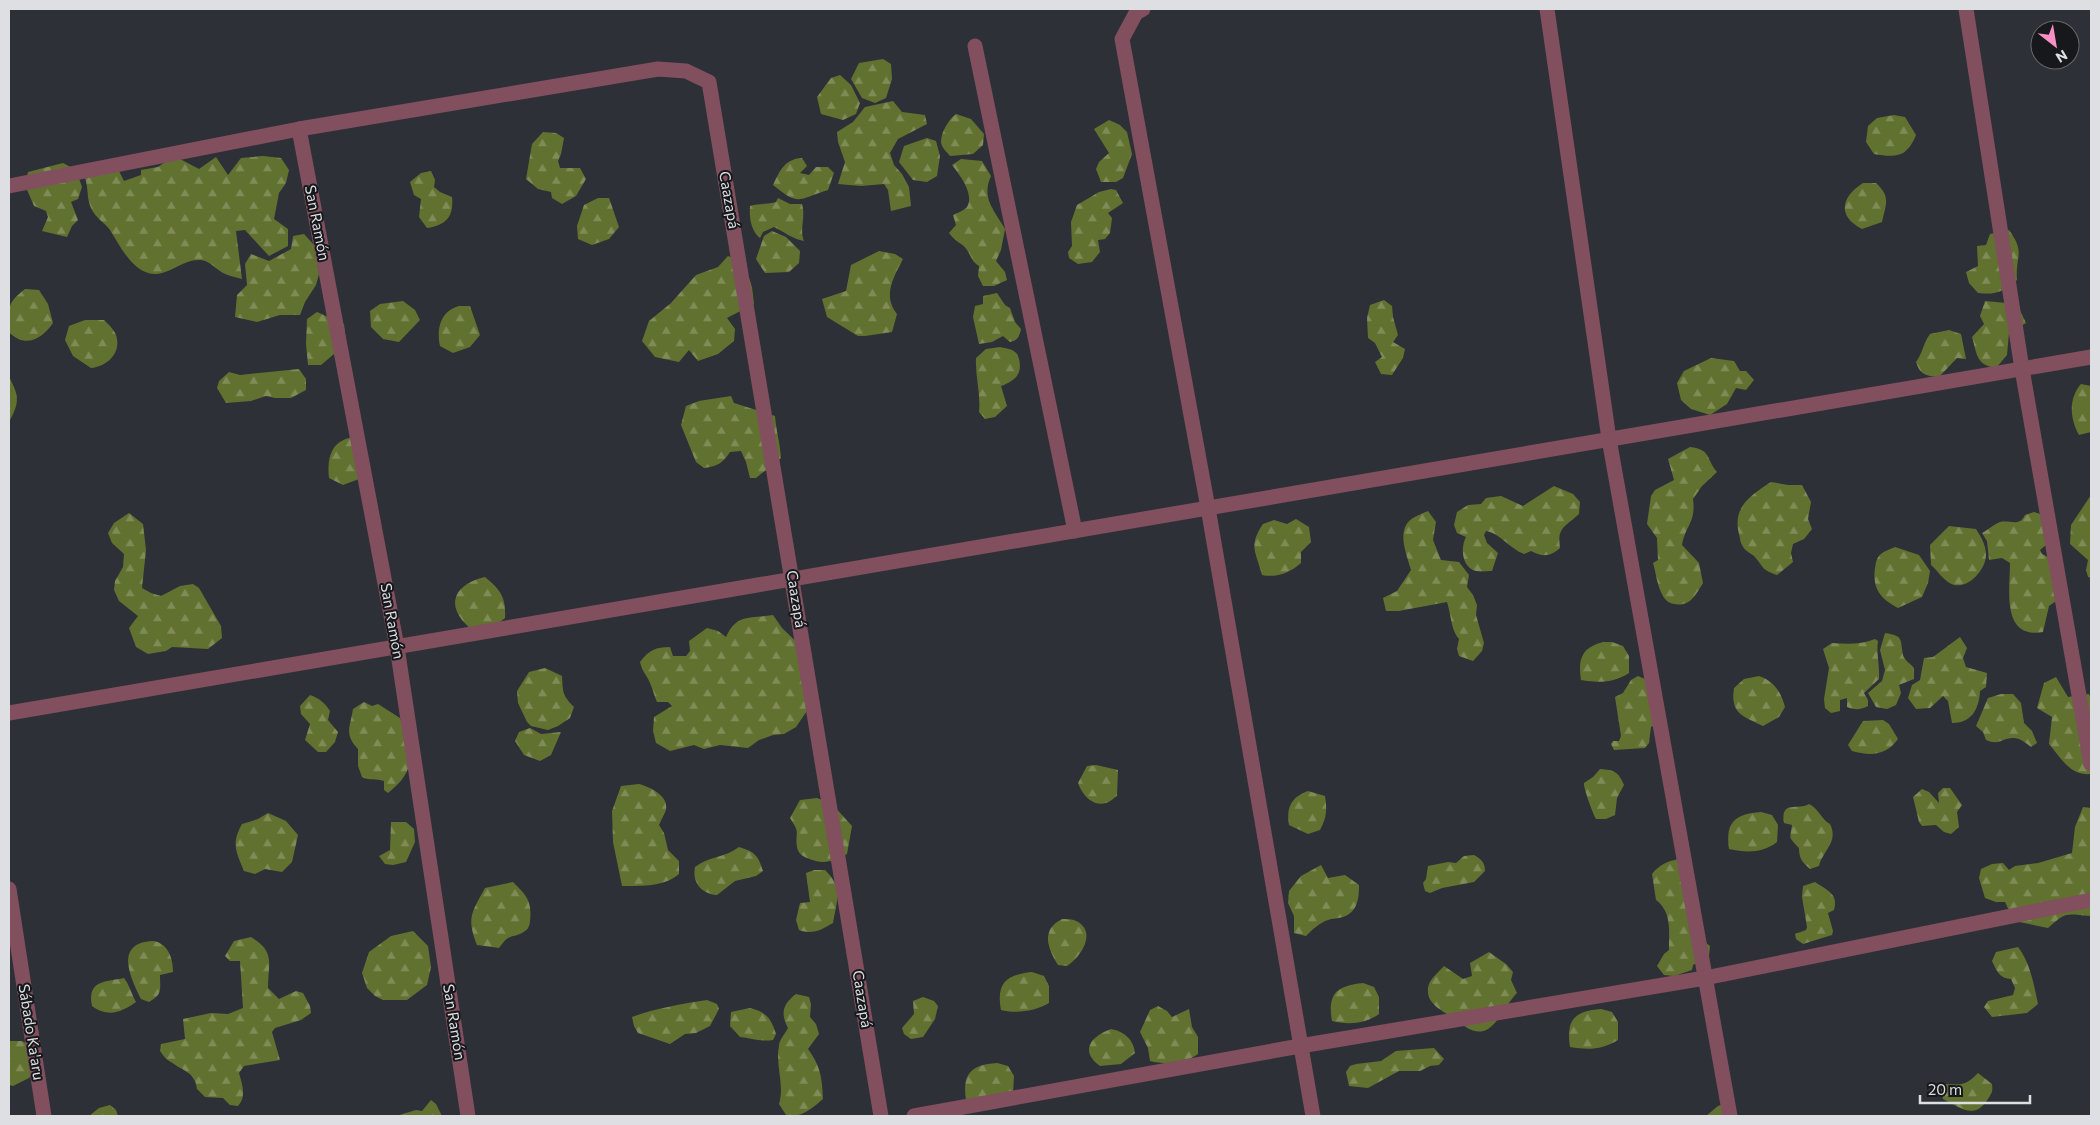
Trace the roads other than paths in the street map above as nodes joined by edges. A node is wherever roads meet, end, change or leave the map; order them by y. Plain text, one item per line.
1 (1144, 9) edge
2 (1547, 9) edge
3 (1966, 9) edge
4 (975, 46) dead end
5 (299, 129) junction
6 (9, 186) edge
7 (2091, 357) edge
8 (2022, 369) junction
9 (1609, 439) junction
10 (1208, 508) junction
11 (1075, 531) junction
12 (793, 579) junction
13 (397, 647) junction
14 (9, 713) edge
15 (2091, 764) edge
16 (9, 889) edge
17 (2091, 900) edge
18 (1705, 978) junction
19 (1300, 1046) junction
20 (44, 1116) edge
21 (468, 1116) edge
22 (881, 1116) edge
23 (914, 1116) edge
24 (1313, 1116) edge
25 (1730, 1116) edge

1 - 10 street
2 - 9 street
3 - 8 street
4 - 11 street
5 - 6 street
5 - 12 street, Caazapá
5 - 13 street, San Ramón
7 - 8 street
8 - 9 street
8 - 15 street
9 - 10 street
9 - 18 street
10 - 11 street
10 - 19 street
11 - 12 street
12 - 13 street
12 - 22 street, Caazapá
13 - 14 street
13 - 21 street, San Ramón
16 - 20 street, Sábado Ka'aru
17 - 18 street
18 - 19 street
18 - 25 street
19 - 23 street
19 - 24 street

